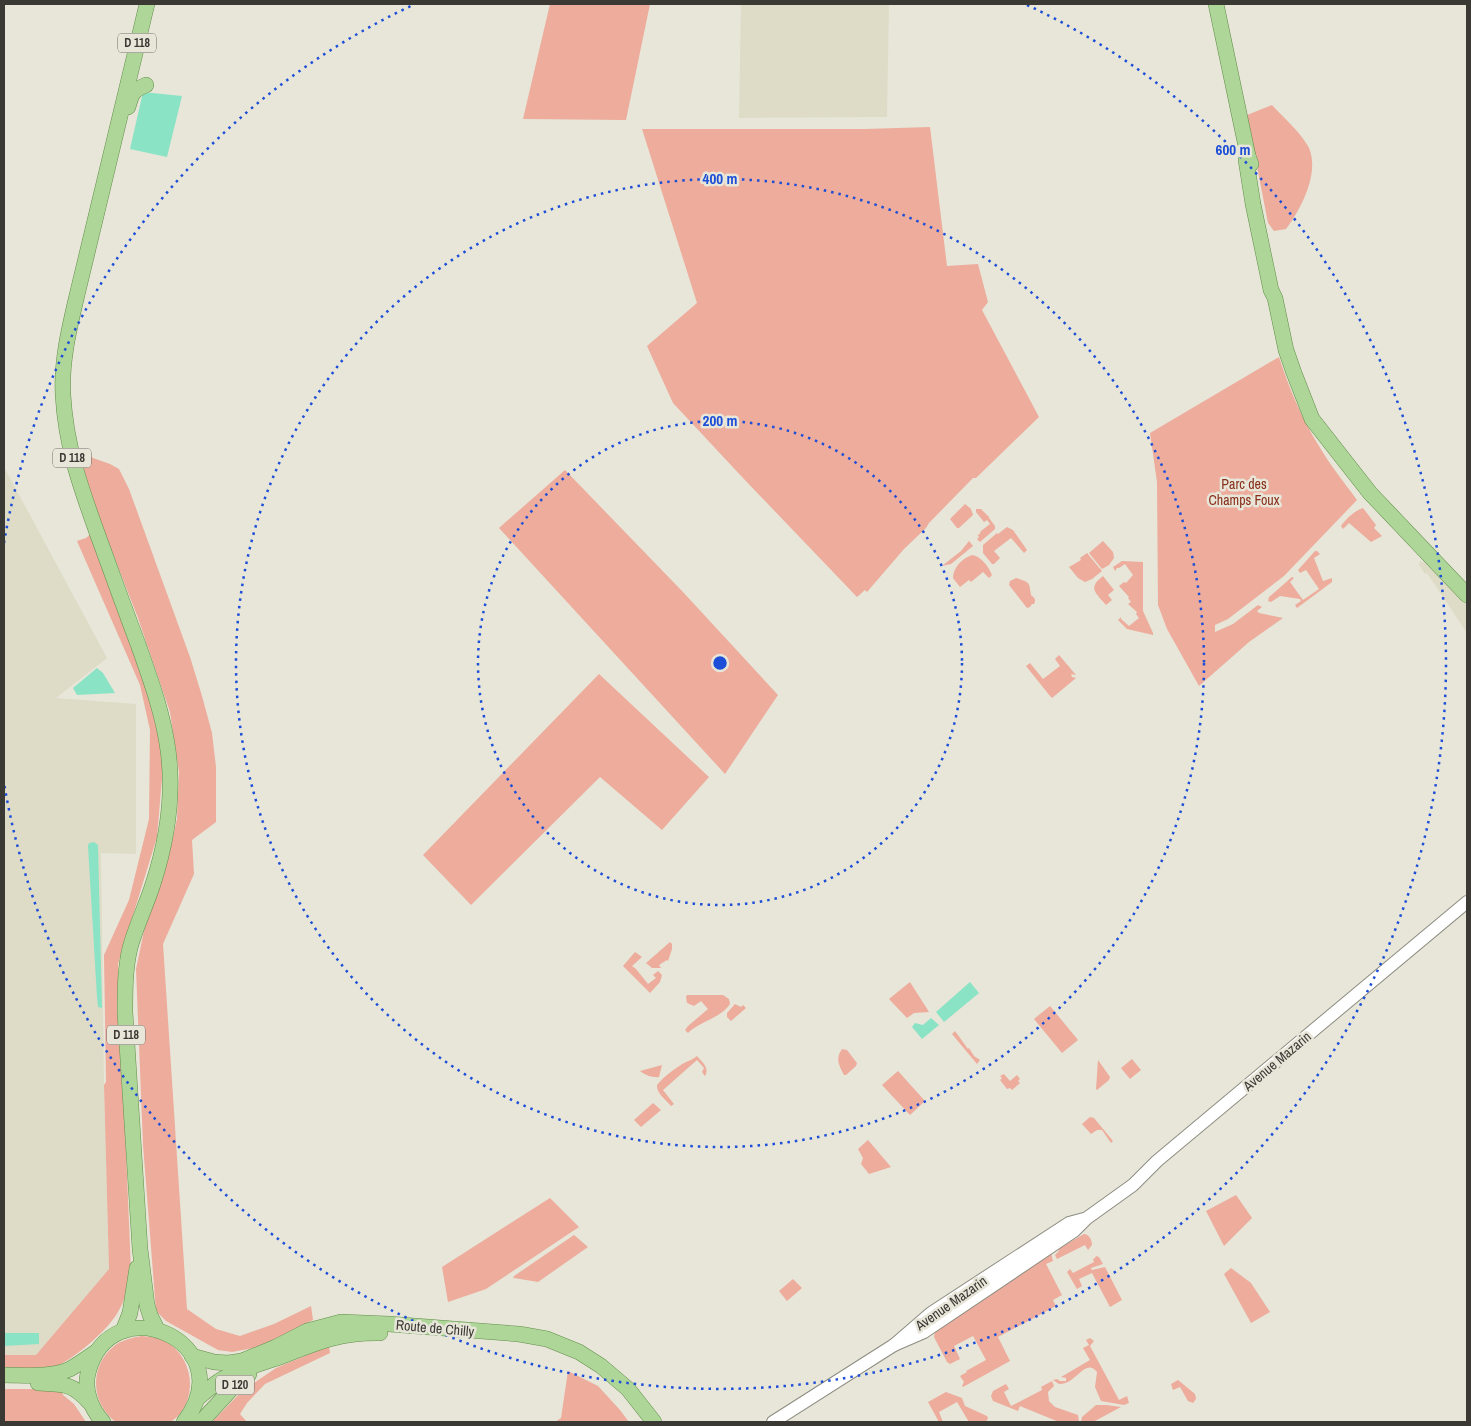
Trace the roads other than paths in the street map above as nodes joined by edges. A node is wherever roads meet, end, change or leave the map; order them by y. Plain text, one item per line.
1 (147, 4) edge
2 (1216, 4) edge
3 (1248, 156) junction
4 (1253, 206) junction
5 (1267, 242) junction
6 (1275, 298) junction
7 (1312, 419) junction
8 (1334, 458) junction
9 (1356, 476) junction
10 (1365, 499) junction
11 (1383, 508) junction
12 (1421, 552) junction
13 (1467, 595) edge
14 (1467, 902) edge
15 (140, 1249) junction
16 (157, 1329) junction
17 (124, 1331) junction
18 (97, 1351) junction
19 (192, 1356) junction
20 (277, 1358) junction
21 (4, 1375) edge
22 (4, 1382) edge
23 (198, 1398) junction
24 (90, 1403) junction
25 (644, 1415) edge
26 (103, 1422) edge
27 (184, 1422) edge
28 (201, 1422) edge
29 (654, 1422) edge
30 (661, 1422) edge
31 (773, 1422) edge

1 - 15 main road, D 118
2 - 3 main road
3 - 4 main road
3 - 5 main road
4 - 5 main road
4 - 6 main road
5 - 6 main road
6 - 7 main road
7 - 8 main road
7 - 9 main road
8 - 9 main road
8 - 10 main road
9 - 11 main road
10 - 11 main road
10 - 12 main road
11 - 12 main road
12 - 13 main road
14 - 31 street, Avenue Mazarin
15 - 16 main road, D 118
15 - 17 main road, D 118
16 - 17 main road
16 - 19 main road
17 - 18 main road
18 - 21 main road
18 - 24 main road
19 - 23 main road
19 - 25 main road, Route de Chilly
20 - 23 main road, Route de Chilly
20 - 25 main road, Route de Chilly
20 - 28 main road, D 120
22 - 24 main road
23 - 27 main road
24 - 26 main road
25 - 29 main road, Route de Chilly
25 - 30 street

